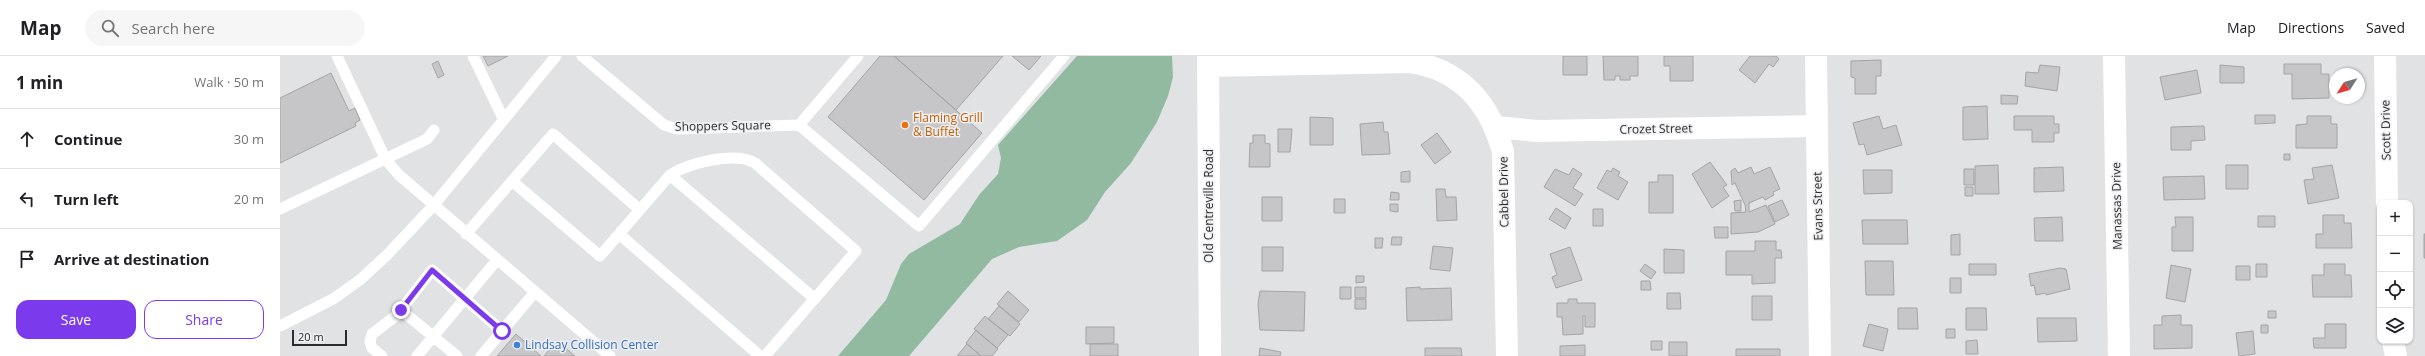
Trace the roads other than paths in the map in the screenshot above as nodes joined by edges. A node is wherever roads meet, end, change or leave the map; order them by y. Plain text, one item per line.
1 (337, 56) edge
2 (473, 56) edge
3 (556, 56) edge
4 (582, 56) edge
5 (858, 56) edge
6 (1064, 56) edge
7 (1816, 56) edge
8 (2114, 56) edge
9 (2385, 56) edge
10 (1430, 60) edge
11 (1208, 61) edge
12 (503, 118) junction
13 (799, 125) junction
14 (1816, 126) junction
15 (1496, 127) junction
16 (434, 130) dead end
17 (386, 160) junction
18 (670, 175) junction
19 (512, 181) junction
20 (2387, 200) edge
21 (433, 206) junction
22 (280, 209) edge
23 (640, 210) junction
24 (466, 234) junction
25 (619, 234) junction
26 (497, 260) junction
27 (535, 292) junction
28 (815, 298) junction
29 (465, 299) junction
30 (401, 310) junction
31 (280, 326) edge
32 (502, 331) junction
33 (434, 336) junction
34 (2394, 344) edge
35 (382, 356) edge
36 (417, 356) edge
37 (458, 356) edge
38 (481, 356) edge
39 (610, 356) edge
40 (760, 356) edge
41 (765, 356) edge
42 (1210, 356) edge
43 (1507, 356) edge
44 (1820, 356) edge
45 (2119, 356) edge
46 (2396, 356) edge

1 - 17 lane
2 - 12 lane
3 - 12 lane
4 - 13 lane, Shoppers Square
5 - 13 lane
6 - 13 lane
7 - 14 street, Evans Street
8 - 45 street, Manassas Drive
9 - 20 street, Scott Drive
10 - 11 street, Cabbel Drive
10 - 15 street, Cabbel Drive
11 - 42 street, Old Centreville Road
12 - 21 lane
14 - 15 street, Crozet Street
14 - 44 street, Evans Street
15 - 43 street, Cabbel Drive
16 - 17 lane
17 - 21 lane
17 - 22 lane
18 - 23 lane
18 - 28 lane
18 - 28 lane
19 - 23 lane
19 - 24 lane
19 - 25 lane
21 - 24 lane
21 - 31 lane
23 - 25 lane
24 - 26 lane
25 - 40 lane
26 - 27 lane
26 - 29 lane
27 - 32 lane
27 - 39 lane
28 - 41 lane
29 - 30 lane
29 - 32 lane
29 - 33 lane
30 - 33 lane
30 - 35 lane
32 - 38 lane
33 - 36 lane
33 - 37 lane
34 - 46 street

